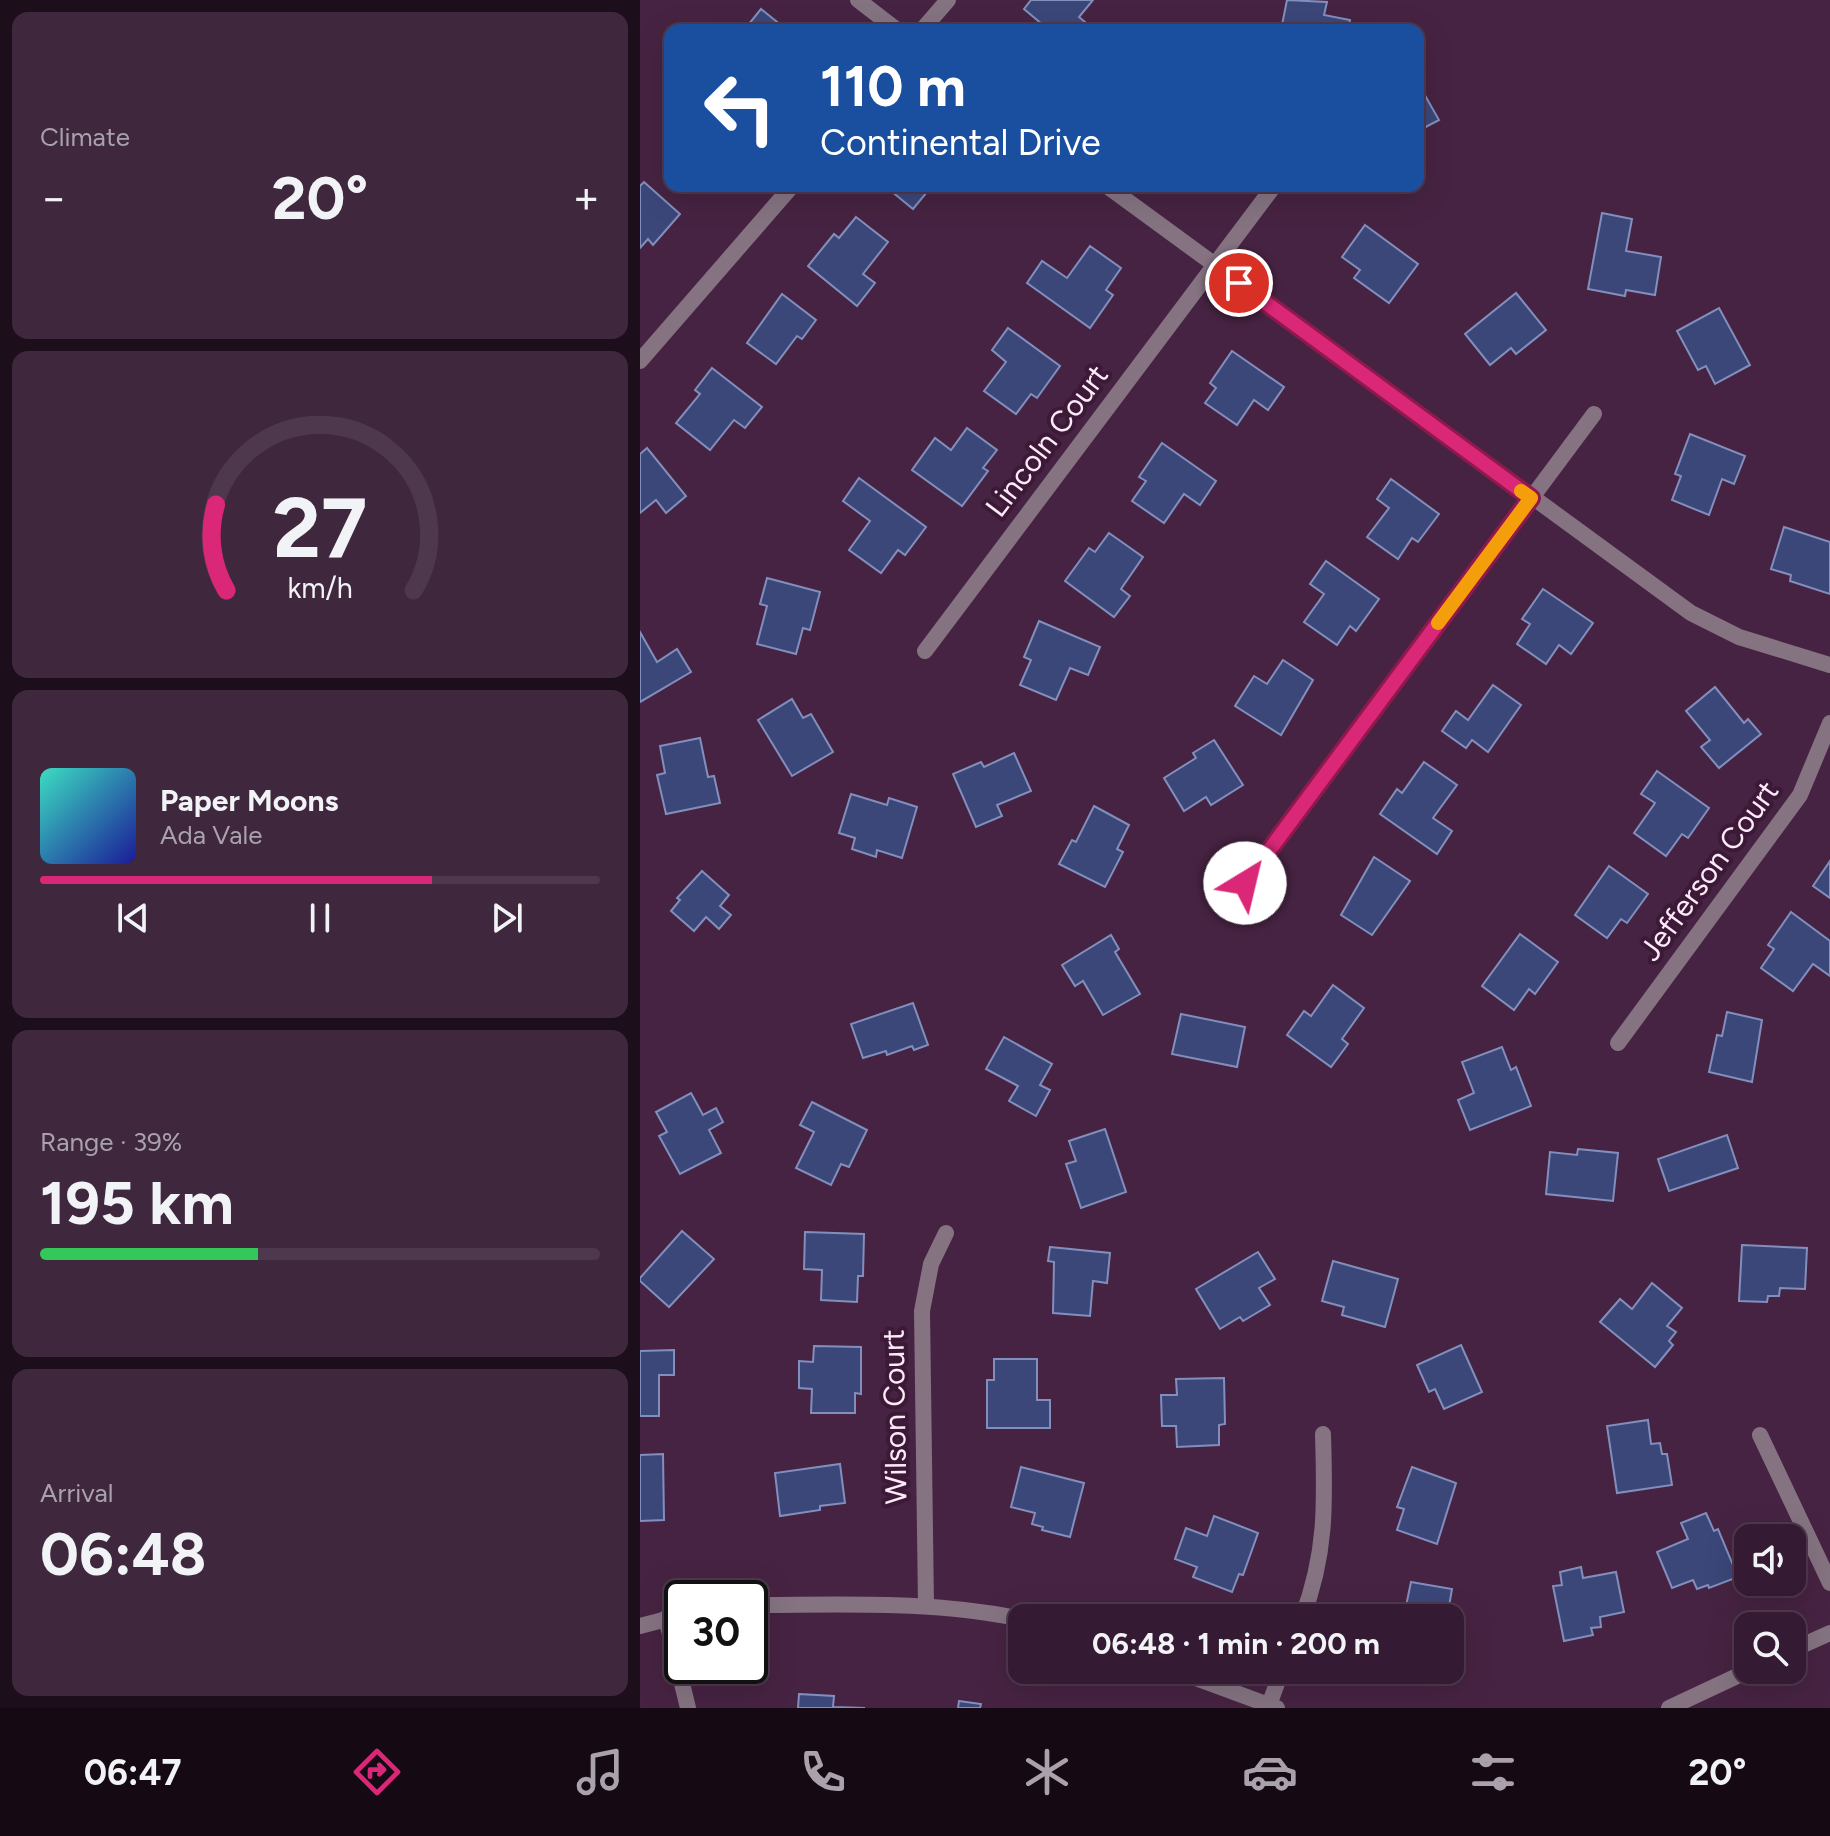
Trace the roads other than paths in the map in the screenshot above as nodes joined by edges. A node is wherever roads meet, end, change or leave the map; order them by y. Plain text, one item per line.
1 (858, 0) edge
2 (948, 0) edge
3 (889, 24) edge
4 (927, 24) edge
5 (787, 192) edge
6 (1115, 192) edge
7 (1269, 192) edge
8 (1214, 265) junction
9 (640, 361) edge
10 (1594, 414) dead end
11 (1531, 498) junction
12 (925, 651) dead end
13 (1830, 665) edge
14 (1830, 723) edge
15 (1245, 883) dead end
16 (1618, 1043) dead end
17 (946, 1233) dead end
18 (1323, 1434) dead end
19 (1760, 1435) dead end
20 (1830, 1583) edge
21 (1306, 1604) edge
22 (768, 1605) edge
23 (926, 1605) junction
24 (1008, 1617) edge
25 (664, 1620) edge
26 (640, 1626) edge
27 (1830, 1633) edge
28 (1806, 1644) edge
29 (1734, 1678) edge
30 (684, 1684) edge
31 (1212, 1684) edge
32 (1278, 1684) edge
33 (1273, 1706) edge
34 (688, 1708) edge
35 (1669, 1708) edge

1 - 3 street
2 - 4 street
5 - 9 street
6 - 8 street
7 - 8 street, Lincoln Court
8 - 11 street
8 - 12 street, Lincoln Court
10 - 11 street
11 - 13 street
11 - 15 street
14 - 16 street, Jefferson Court
17 - 23 street, Wilson Court
18 - 21 street
19 - 20 street
22 - 23 street
23 - 24 street
25 - 26 street
27 - 28 street
29 - 35 street
30 - 34 street
31 - 33 street
32 - 33 street

